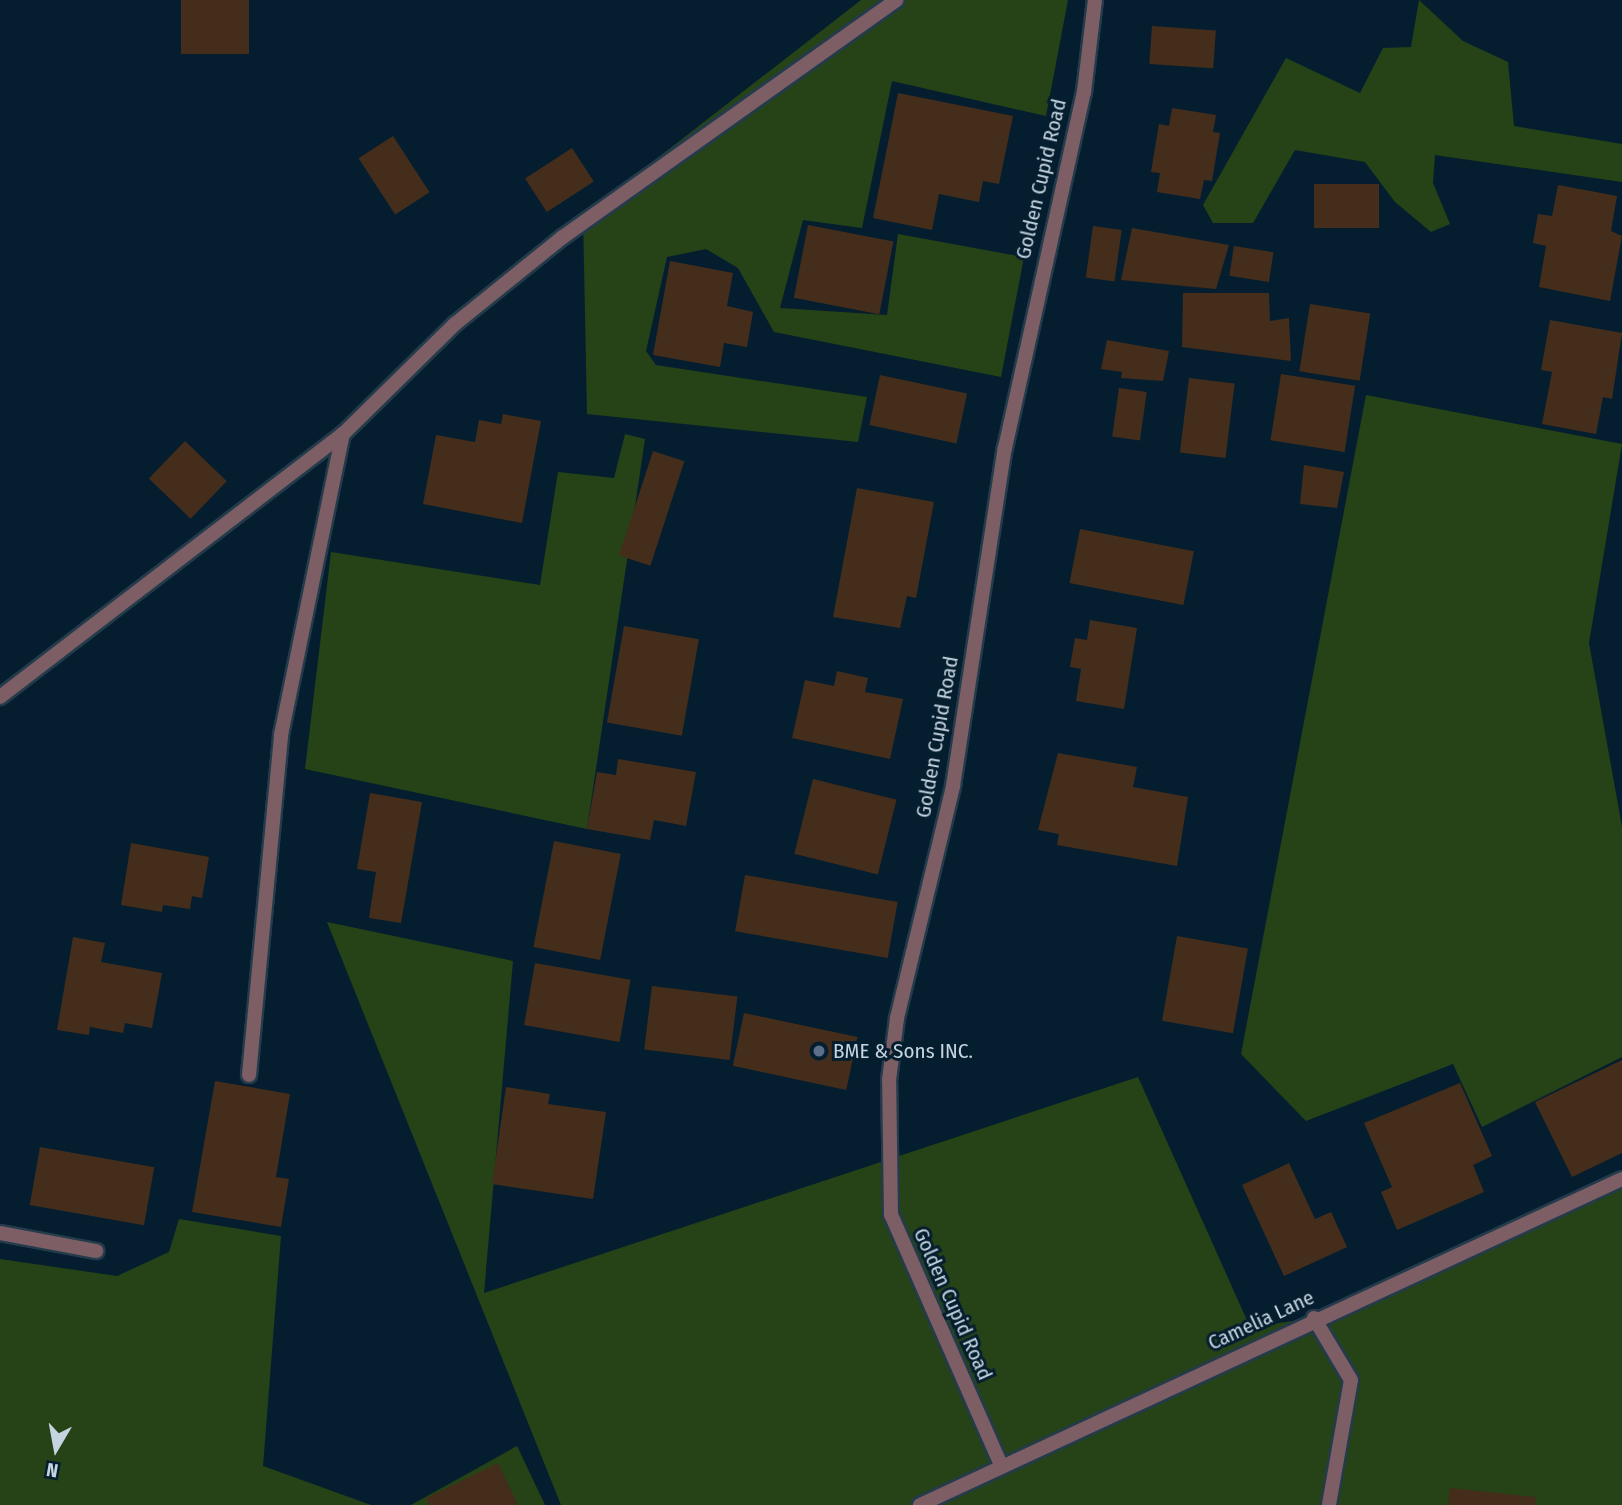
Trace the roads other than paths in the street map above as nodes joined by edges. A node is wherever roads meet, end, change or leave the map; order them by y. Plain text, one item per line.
1 (896, 0) edge
2 (1095, 0) edge
3 (343, 434) junction
4 (0, 697) edge
5 (249, 1075) dead end
6 (1622, 1179) edge
7 (0, 1233) edge
8 (96, 1251) dead end
9 (1314, 1318) junction
10 (1001, 1465) junction
11 (920, 1505) edge
12 (1329, 1505) edge

1 - 3 street
2 - 10 street, Golden Cupid Road
3 - 4 street
3 - 5 street
6 - 9 street, Camelia Lane
7 - 8 street
9 - 10 street, Camelia Lane
9 - 12 street
10 - 11 street, Camelia Lane

